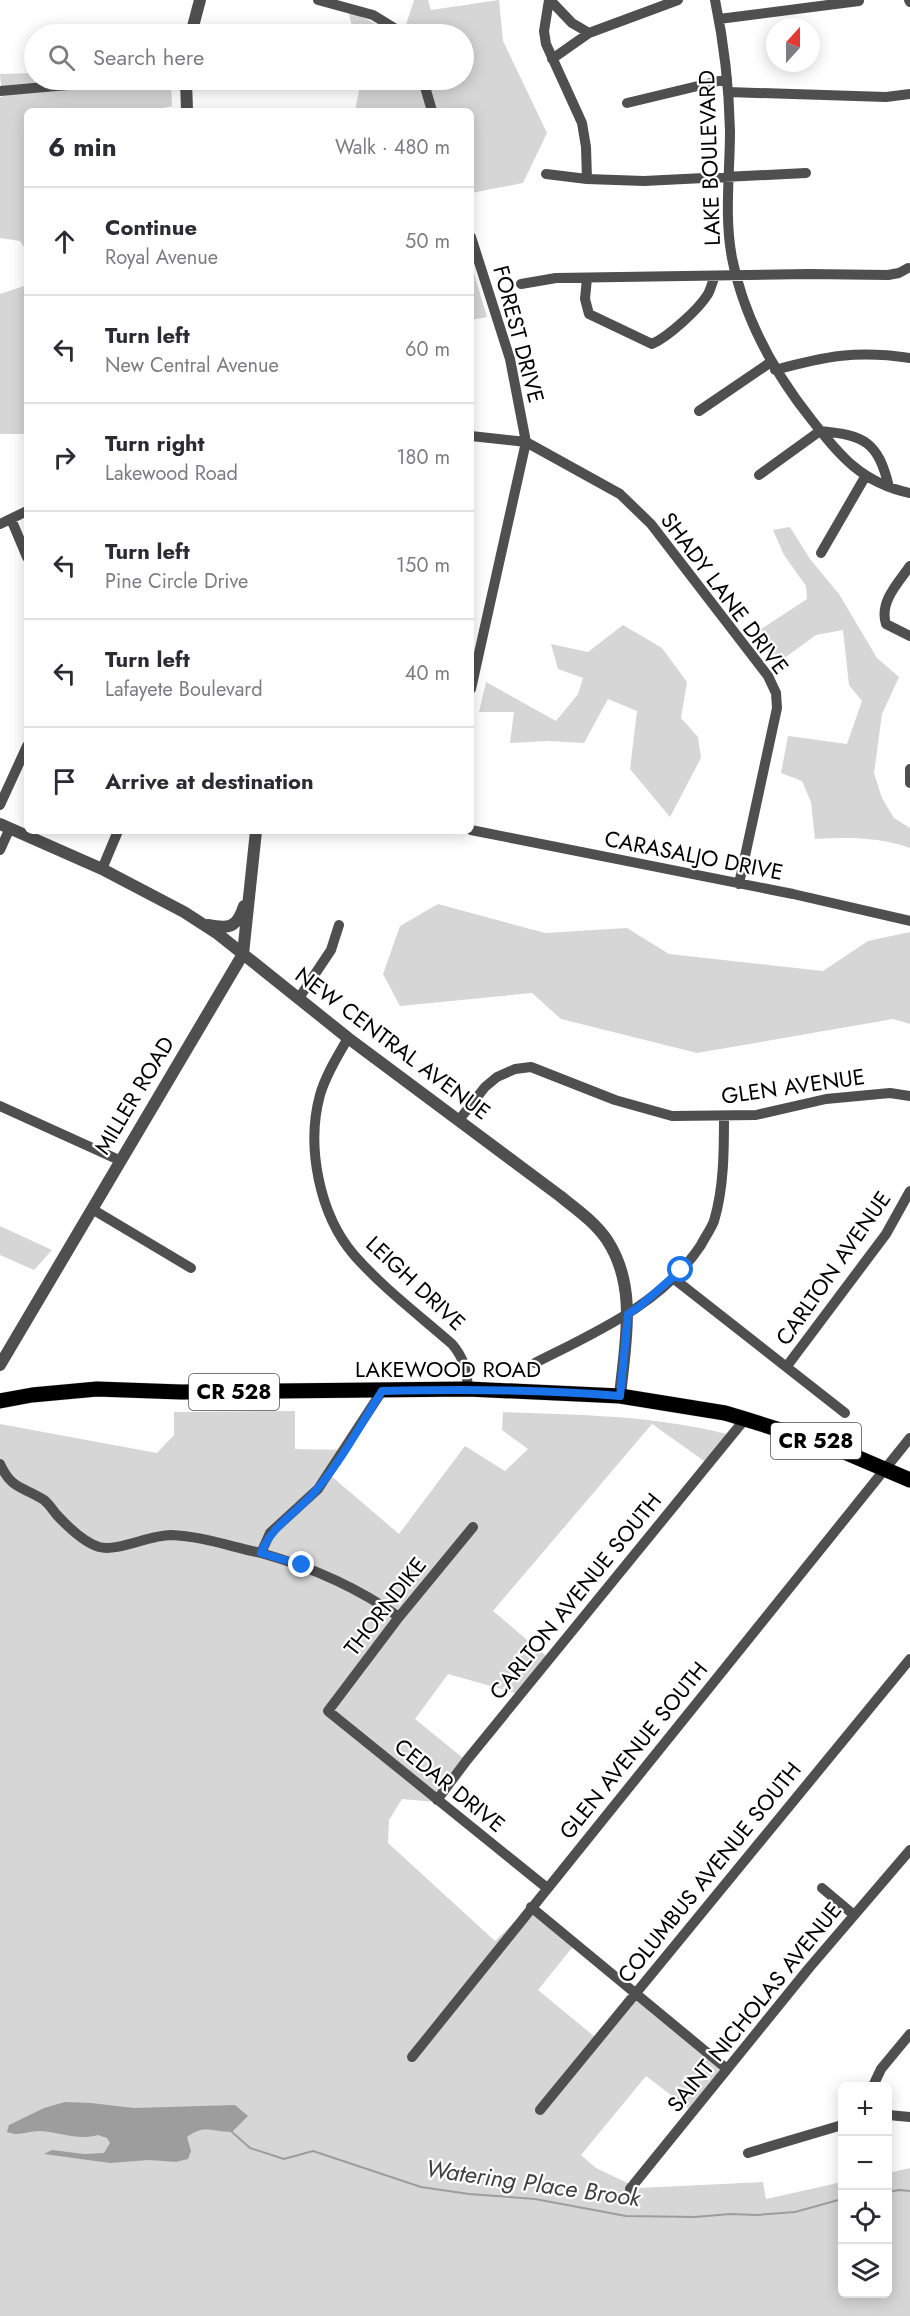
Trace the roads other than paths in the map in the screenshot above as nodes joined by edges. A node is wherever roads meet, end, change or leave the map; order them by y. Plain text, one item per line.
1 (200, 0) edge
2 (318, 0) edge
3 (550, 0) edge
4 (678, 0) edge
5 (715, 0) edge
6 (859, 1) edge
7 (719, 19) junction
8 (194, 24) edge
9 (390, 24) edge
10 (589, 33) junction
11 (552, 58) junction
12 (727, 79) junction
13 (24, 89) edge
14 (186, 90) edge
15 (426, 90) edge
16 (0, 91) edge
17 (728, 92) junction
18 (910, 94) edge
19 (627, 103) dead end
20 (187, 108) edge
21 (431, 108) edge
22 (806, 172) dead end
23 (546, 174) dead end
24 (728, 175) junction
25 (587, 179) junction
26 (474, 246) edge
27 (908, 268) dead end
28 (715, 276) junction
29 (736, 276) junction
30 (587, 278) junction
31 (521, 284) dead end
32 (910, 358) edge
33 (773, 366) junction
34 (699, 411) dead end
35 (820, 431) junction
36 (474, 435) edge
37 (526, 442) junction
38 (759, 475) dead end
39 (865, 477) junction
40 (889, 487) junction
41 (910, 493) edge
42 (24, 512) edge
43 (11, 519) junction
44 (0, 524) edge
45 (24, 550) edge
46 (821, 553) dead end
47 (910, 567) edge
48 (910, 636) edge
49 (474, 676) edge
50 (24, 753) edge
51 (910, 769) edge
52 (910, 783) edge
53 (0, 805) edge
54 (5, 826) edge
55 (474, 831) edge
56 (117, 834) edge
57 (256, 834) edge
58 (0, 850) edge
59 (102, 869) junction
60 (250, 883) junction
61 (739, 884) junction
62 (910, 921) edge
63 (203, 924) junction
64 (339, 925) dead end
65 (243, 954) junction
66 (299, 998) junction
67 (348, 1038) junction
68 (910, 1096) edge
69 (0, 1106) edge
70 (724, 1116) junction
71 (459, 1120) junction
72 (119, 1160) junction
73 (910, 1191) edge
74 (92, 1209) junction
75 (191, 1268) dead end
76 (673, 1278) junction
77 (628, 1314) junction
78 (535, 1363) dead end
79 (0, 1365) edge
80 (787, 1366) junction
81 (468, 1389) junction
82 (382, 1391) junction
83 (620, 1396) junction
84 (0, 1401) edge
85 (845, 1413) dead end
86 (745, 1419) junction
87 (910, 1438) edge
88 (0, 1464) edge
89 (886, 1469) junction
90 (910, 1480) edge
91 (473, 1527) dead end
92 (261, 1553) junction
93 (399, 1617) junction
94 (910, 1659) edge
95 (328, 1711) joint
96 (437, 1800) junction
97 (910, 1850) edge
98 (547, 1888) junction
99 (822, 1888) dead end
100 (531, 1907) junction
101 (854, 1915) junction
102 (634, 1994) junction
103 (910, 2034) edge
104 (412, 2057) dead end
105 (727, 2069) junction
106 (875, 2082) edge
107 (540, 2110) dead end
108 (892, 2115) edge
109 (910, 2117) edge
110 (838, 2126) edge
111 (748, 2153) dead end
112 (630, 2189) dead end

1 - 8 street
2 - 9 street
3 - 10 street
3 - 11 street
4 - 10 street
5 - 7 street, LAKE BOULEVARD
6 - 7 street
7 - 12 street, LAKE BOULEVARD
10 - 11 street
11 - 25 street
12 - 17 street, LAKE BOULEVARD
12 - 19 street
13 - 16 street
14 - 20 street
15 - 21 street
17 - 18 street
17 - 24 street, LAKE BOULEVARD
22 - 24 street
23 - 25 street
24 - 25 street
24 - 29 street, LAKE BOULEVARD
26 - 37 street, FOREST DRIVE
27 - 29 street
28 - 29 street
28 - 30 street
28 - 30 street
29 - 33 street, LAKE BOULEVARD
30 - 31 street
32 - 33 street
33 - 34 street
33 - 35 street, LAKE BOULEVARD
35 - 38 street
35 - 39 street, LAKE BOULEVARD
35 - 40 street
36 - 37 street, SHADY LANE DRIVE
37 - 49 street, FOREST DRIVE
37 - 61 street, SHADY LANE DRIVE
39 - 40 street, LAKE BOULEVARD
39 - 46 street
40 - 41 street, LAKE BOULEVARD
42 - 43 street
43 - 44 street
43 - 45 street
47 - 48 street
50 - 53 street
51 - 52 street
54 - 58 street
54 - 59 street, NEW CENTRAL AVENUE
55 - 61 street, CARASALJO DRIVE
56 - 59 street
57 - 60 street, MILLER ROAD
59 - 63 street, NEW CENTRAL AVENUE
60 - 63 street
60 - 65 street, MILLER ROAD
61 - 62 street, CARASALJO DRIVE
63 - 65 street, NEW CENTRAL AVENUE
64 - 66 street
65 - 66 street, NEW CENTRAL AVENUE
65 - 72 street, MILLER ROAD
66 - 67 street, NEW CENTRAL AVENUE
67 - 71 street, NEW CENTRAL AVENUE
67 - 81 street, LEIGH DRIVE
68 - 70 street, GLEN AVENUE
69 - 72 street
70 - 71 street, GLEN AVENUE
70 - 76 street
71 - 77 street, NEW CENTRAL AVENUE
72 - 74 street, MILLER ROAD
73 - 80 street, CARLTON AVENUE
74 - 75 street
74 - 79 street, MILLER ROAD
76 - 77 street
76 - 80 street
77 - 78 street
77 - 83 street, NEW CENTRAL AVENUE
80 - 85 street
81 - 82 main road, LAKEWOOD ROAD / CR 528
81 - 83 main road, LAKEWOOD ROAD / CR 528
82 - 84 main road, LAKEWOOD ROAD / CR 528
82 - 92 street
83 - 86 main road, LAKEWOOD ROAD / CR 528
86 - 89 main road, LAKEWOOD ROAD / CR 528
86 - 96 street, CARLTON AVENUE SOUTH
87 - 89 street
88 - 92 street
89 - 90 main road, CR 528
89 - 98 street, GLEN AVENUE SOUTH
91 - 93 street, THORNDIKE
92 - 93 street
93 - 95 street, THORNDIKE
94 - 102 street, COLUMBUS AVENUE SOUTH
95 - 96 street, CEDAR DRIVE
96 - 98 street, CEDAR DRIVE
97 - 101 street, SAINT NICHOLAS AVENUE
98 - 100 street, GLEN AVENUE SOUTH
99 - 101 street
100 - 102 street
100 - 104 street, GLEN AVENUE SOUTH
101 - 105 street, SAINT NICHOLAS AVENUE
102 - 105 street
102 - 107 street, COLUMBUS AVENUE SOUTH
103 - 106 street
105 - 112 street, SAINT NICHOLAS AVENUE
108 - 109 street
110 - 111 street

